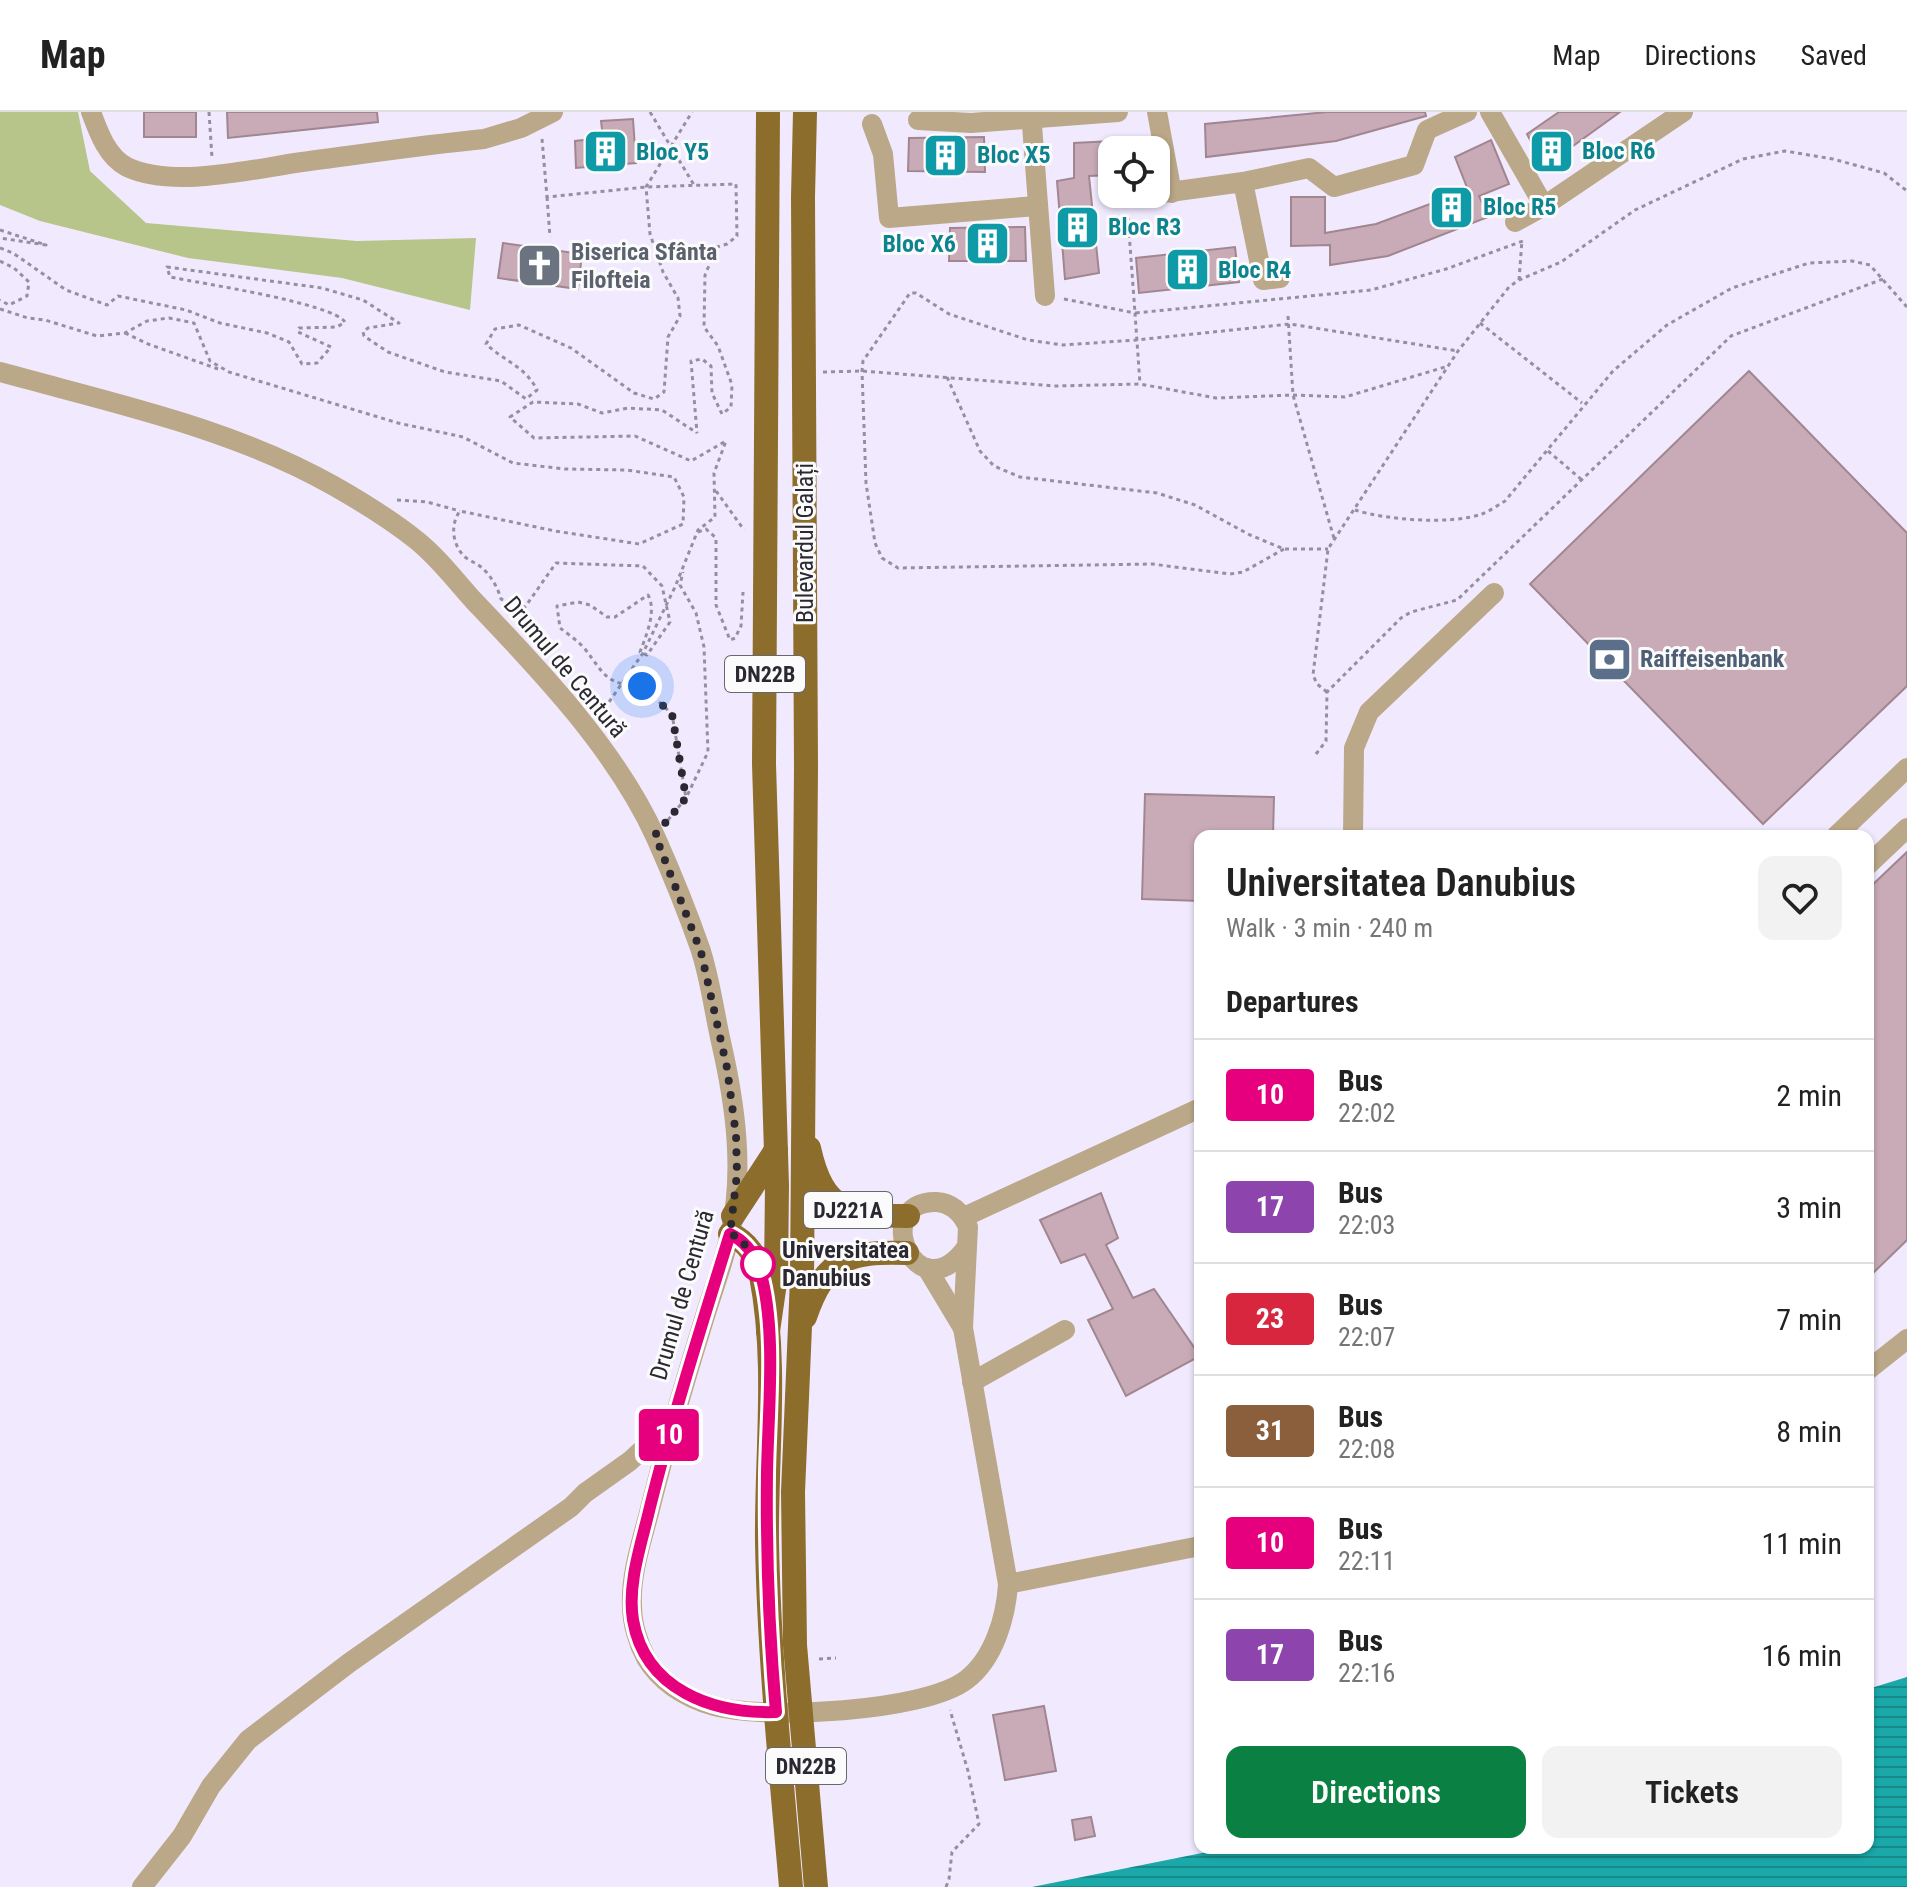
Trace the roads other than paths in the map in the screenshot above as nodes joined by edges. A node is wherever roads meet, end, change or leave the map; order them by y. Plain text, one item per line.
1 (91, 112) edge
2 (768, 112) edge
3 (805, 112) edge
4 (1118, 112) edge
5 (1157, 112) edge
6 (1467, 112) edge
7 (1490, 112) edge
8 (1683, 112) edge
9 (1031, 115) edge
10 (547, 116) edge
11 (972, 118) edge
12 (918, 120) dead end
13 (872, 124) dead end
14 (1243, 182) junction
15 (1172, 193) joint
16 (803, 197) junction
17 (767, 198) junction
18 (1036, 206) junction
19 (1544, 206) junction
20 (1519, 232) road end
21 (1280, 278) dead end
22 (1045, 296) road end
23 (0, 372) edge
24 (1494, 593) dead end
25 (1907, 768) edge
26 (1907, 828) edge
27 (1353, 830) edge
28 (1842, 830) edge
29 (1874, 859) edge
30 (1194, 1111) edge
31 (803, 1118) junction
32 (776, 1150) junction
33 (908, 1216) junction
34 (964, 1217) junction
35 (732, 1225) junction
36 (966, 1248) junction
37 (907, 1253) junction
38 (927, 1268) junction
39 (963, 1328) junction
40 (800, 1330) junction
41 (1065, 1330) dead end
42 (768, 1331) junction
43 (1907, 1339) edge
44 (1874, 1365) edge
45 (972, 1382) junction
46 (671, 1423) junction
47 (1194, 1547) edge
48 (1008, 1584) junction
49 (793, 1651) junction
50 (142, 1887) edge
51 (791, 1887) edge
52 (816, 1887) edge

1 - 10 street
2 - 17 main road, Bulevardul Galați / DN22B
3 - 16 main road, Bulevardul Galați / DN22B
4 - 9 street
5 - 15 street
6 - 14 street
7 - 19 street
8 - 19 street
9 - 11 street
9 - 18 street
11 - 12 street
13 - 18 street
14 - 15 street
14 - 21 street
16 - 17 main road
16 - 31 main road, Bulevardul Galați / DN22B
17 - 32 main road, Bulevardul Galați / DN22B
18 - 22 street
19 - 20 street
23 - 35 street, Drumul de Centură / DJ221A
24 - 27 street
25 - 28 street
26 - 29 street
30 - 34 street
31 - 33 main road, DJ221A
31 - 40 main road, Bulevardul Galați / DN22B
32 - 35 main road
32 - 42 main road, Bulevardul Galați / DN22B
33 - 34 street, DJ221A
33 - 37 street, DJ221A
34 - 36 street, Drumul de Centură / DJ221A
35 - 42 main road
35 - 46 street, Drumul de Centură / DJ221A
36 - 38 street
36 - 39 street, Drumul de Centură / DJ221A
37 - 38 street, Drumul de Centură / DJ221A
37 - 40 main road, DJ221A
38 - 39 street, Drumul de Centură / DJ221A
39 - 45 street, Drumul de Centură / DJ221A
40 - 49 main road, DN22B
41 - 45 street
42 - 49 main road, DN22B
43 - 44 street
45 - 48 street, Drumul de Centură / DJ221A
46 - 48 street, Drumul de Centură / DJ221A
46 - 50 street
47 - 48 street
49 - 51 main road, DN22B
49 - 52 main road, DN22B

